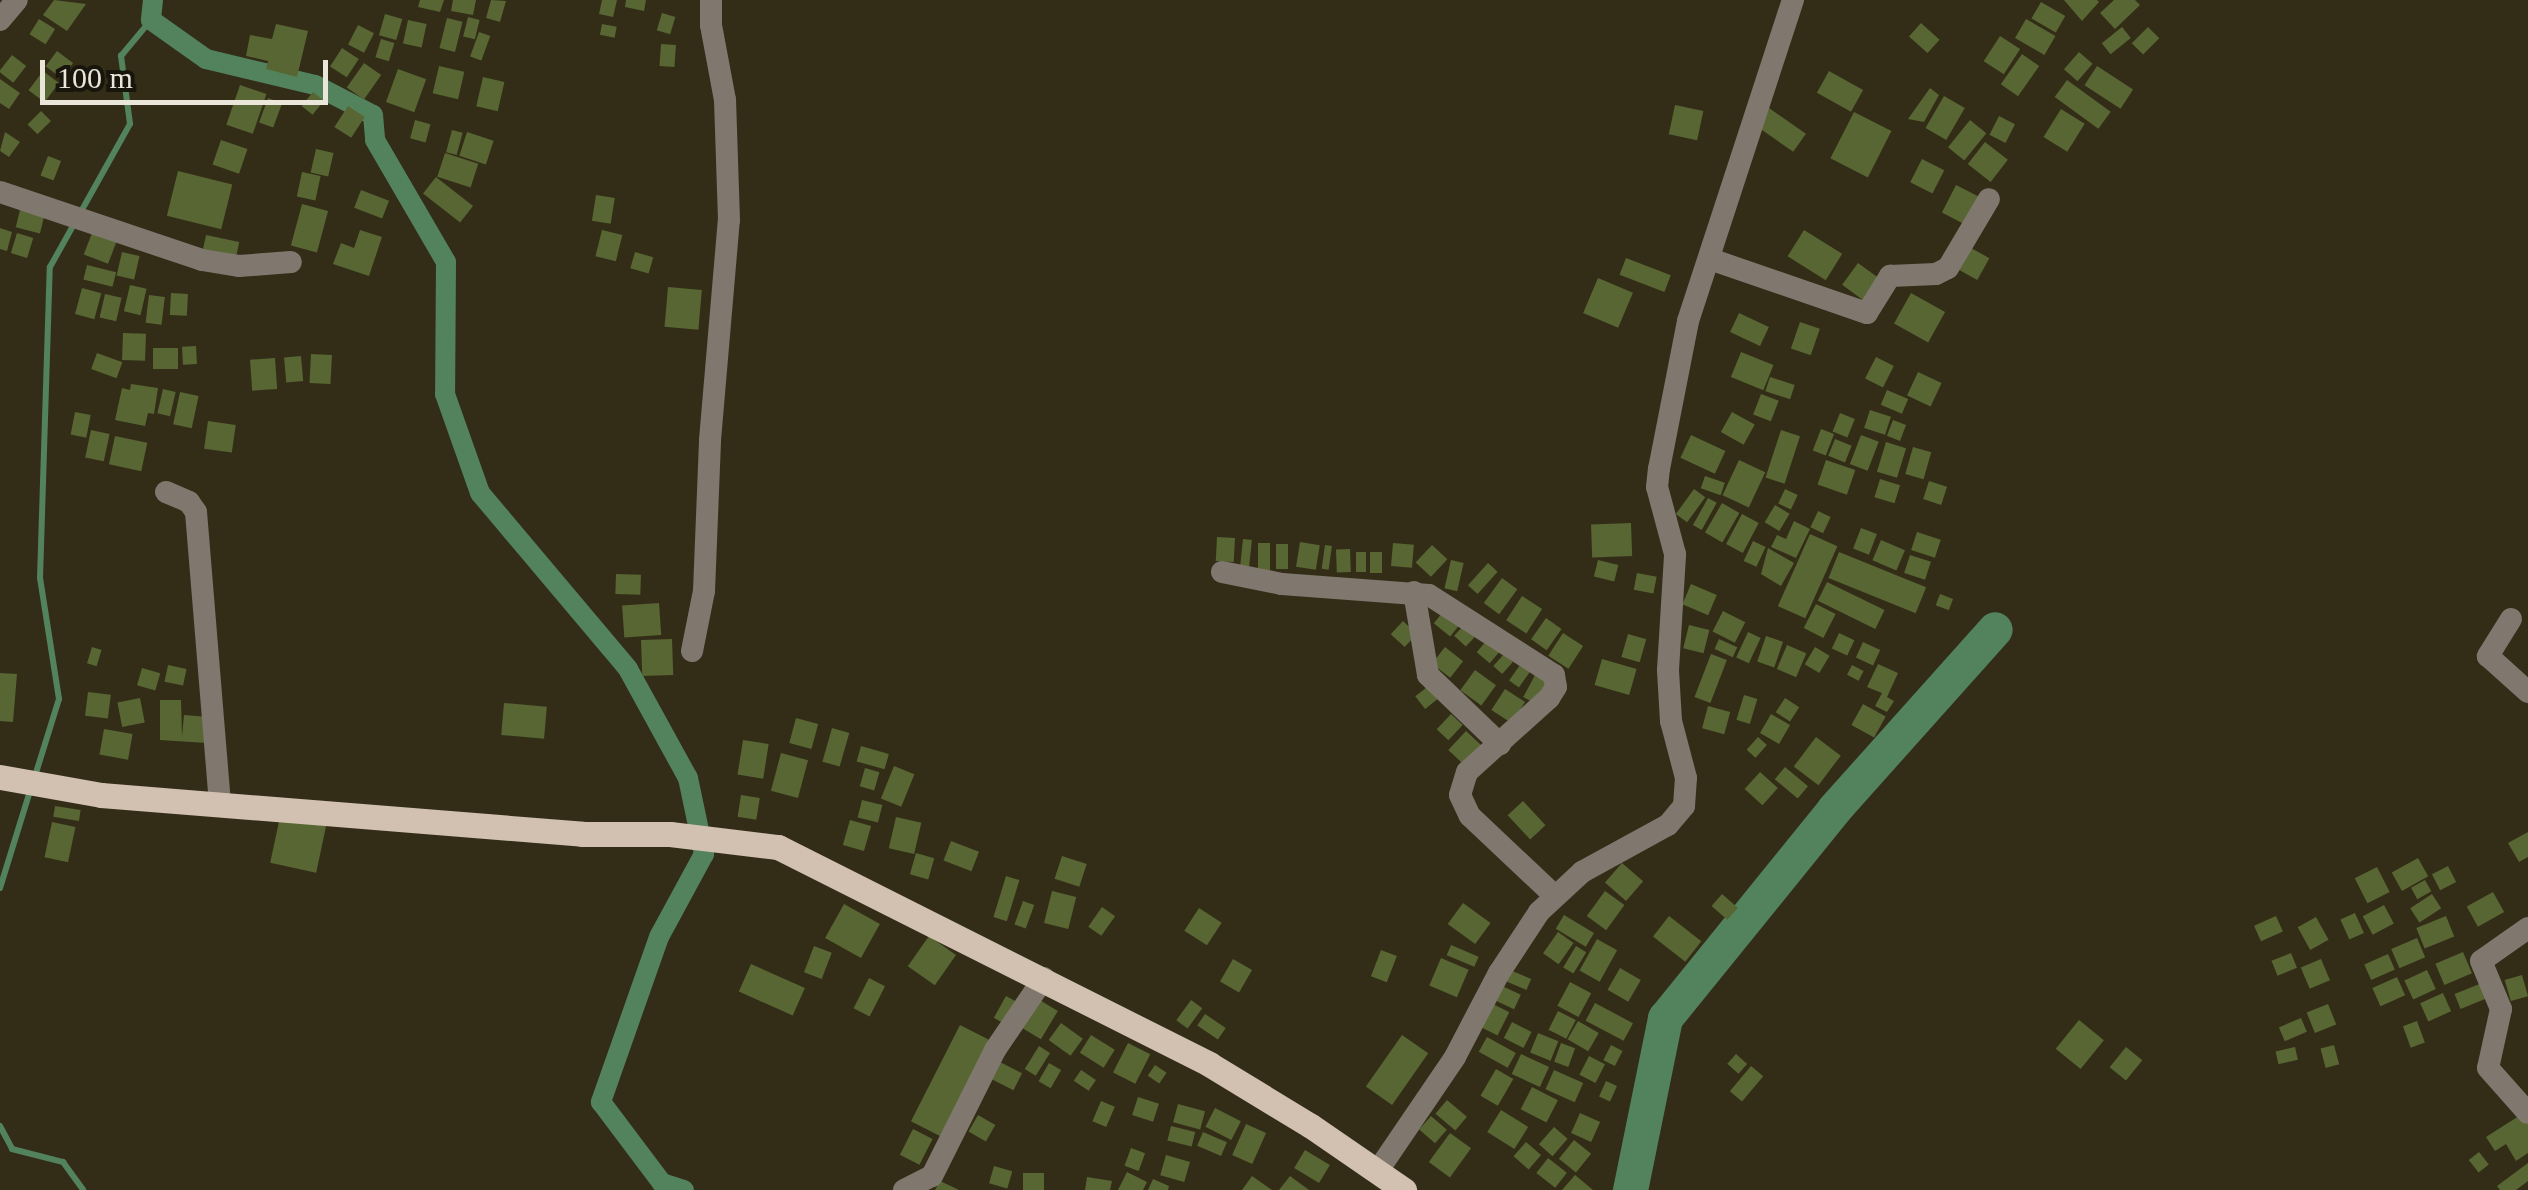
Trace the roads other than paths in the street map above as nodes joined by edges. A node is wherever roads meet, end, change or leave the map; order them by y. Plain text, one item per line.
1 (17, 0) edge
2 (711, 0) edge
3 (1794, 0) edge
4 (0, 20) edge
5 (0, 192) edge
6 (1989, 199) dead end
7 (1710, 259) junction
8 (291, 262) dead end
9 (166, 492) dead end
10 (1222, 572) dead end
11 (1414, 592) junction
12 (2511, 620) dead end
13 (692, 651) dead end
14 (2528, 692) edge
15 (1500, 744) junction
16 (8, 779) edge
17 (220, 805) junction
18 (1554, 896) junction
19 (2528, 928) edge
20 (1044, 978) junction
21 (2528, 1113) edge
22 (1388, 1182) edge
23 (904, 1190) edge

1 - 4 street
2 - 13 street
3 - 7 street
5 - 8 street
6 - 7 street
7 - 18 street
9 - 17 street
10 - 11 street
11 - 15 street
11 - 15 street
12 - 14 street
15 - 18 street
16 - 17 main road
17 - 20 main road
18 - 22 street
19 - 21 street
20 - 22 main road
20 - 23 street

